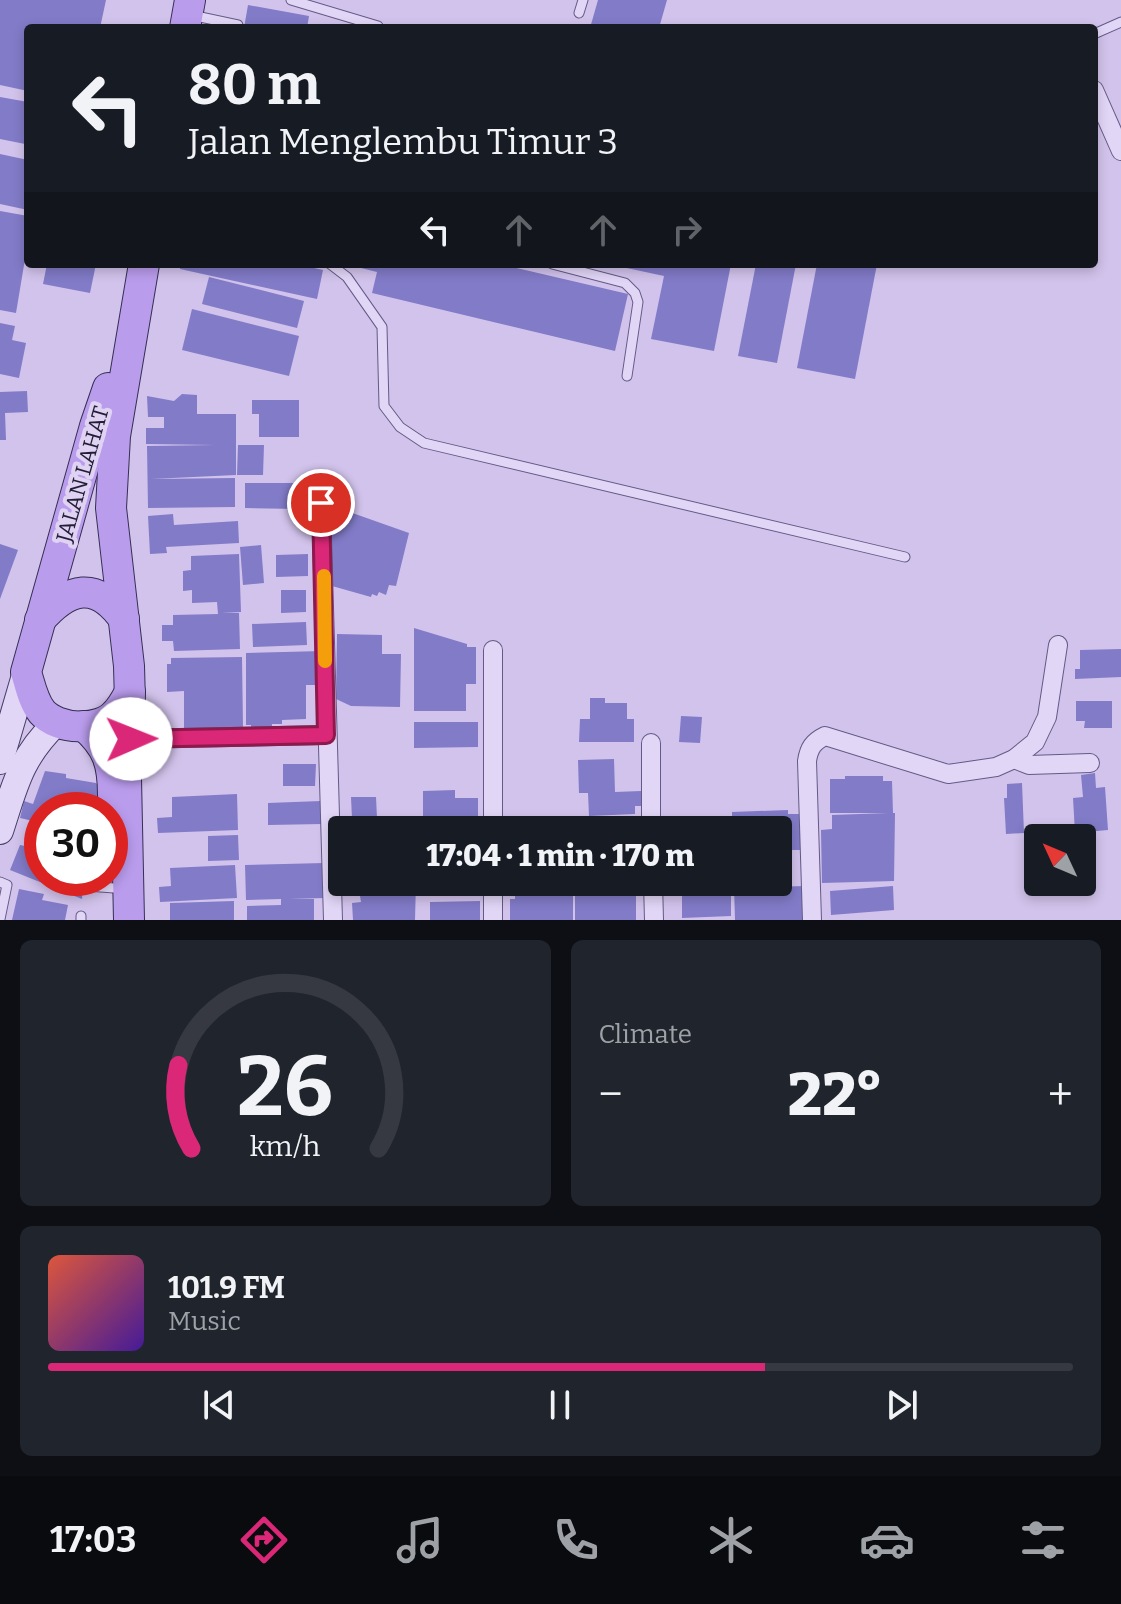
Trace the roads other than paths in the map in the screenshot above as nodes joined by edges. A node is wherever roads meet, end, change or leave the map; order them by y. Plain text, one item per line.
1 (291, 0) edge
2 (583, 0) edge
3 (579, 13) dead end
4 (187, 14) edge
5 (1121, 22) edge
6 (233, 24) edge
7 (371, 24) edge
8 (1098, 32) edge
9 (1098, 95) edge
10 (1113, 114) edge
11 (1121, 151) edge
12 (143, 268) edge
13 (335, 268) edge
14 (567, 268) edge
15 (131, 330) junction
16 (627, 376) dead end
17 (321, 503) dead end
18 (905, 557) dead end
19 (124, 619) junction
20 (40, 620) junction
21 (1058, 645) dead end
22 (493, 650) dead end
23 (26, 672) junction
24 (130, 692) junction
25 (70, 724) junction
26 (326, 735) junction
27 (131, 739) junction
28 (651, 743) dead end
29 (1014, 759) junction
30 (0, 761) edge
31 (1090, 763) dead end
32 (493, 816) edge
33 (651, 816) edge
34 (0, 831) edge
35 (0, 882) edge
36 (493, 896) edge
37 (653, 896) edge
38 (0, 919) edge
39 (115, 920) edge
40 (129, 920) edge
41 (333, 920) edge
42 (493, 920) edge
43 (654, 920) edge
44 (812, 920) edge

1 - 7 lane
2 - 3 lane
4 - 6 lane
5 - 8 lane
9 - 10 street
10 - 11 street
12 - 15 main road, JALAN LAHAT
13 - 18 lane
14 - 16 lane
15 - 19 main road, JALAN LAHAT
15 - 20 main road, JALAN LAHAT
17 - 26 street
19 - 20 main road
19 - 24 main road
20 - 23 main road
21 - 29 street
22 - 32 street
23 - 25 main road
23 - 30 main road
24 - 25 main road
24 - 27 main road
25 - 34 main road
25 - 39 main road
26 - 27 street
26 - 41 street
27 - 40 main road
28 - 33 street
29 - 31 street
29 - 44 street
35 - 38 lane
36 - 42 street
37 - 43 street

